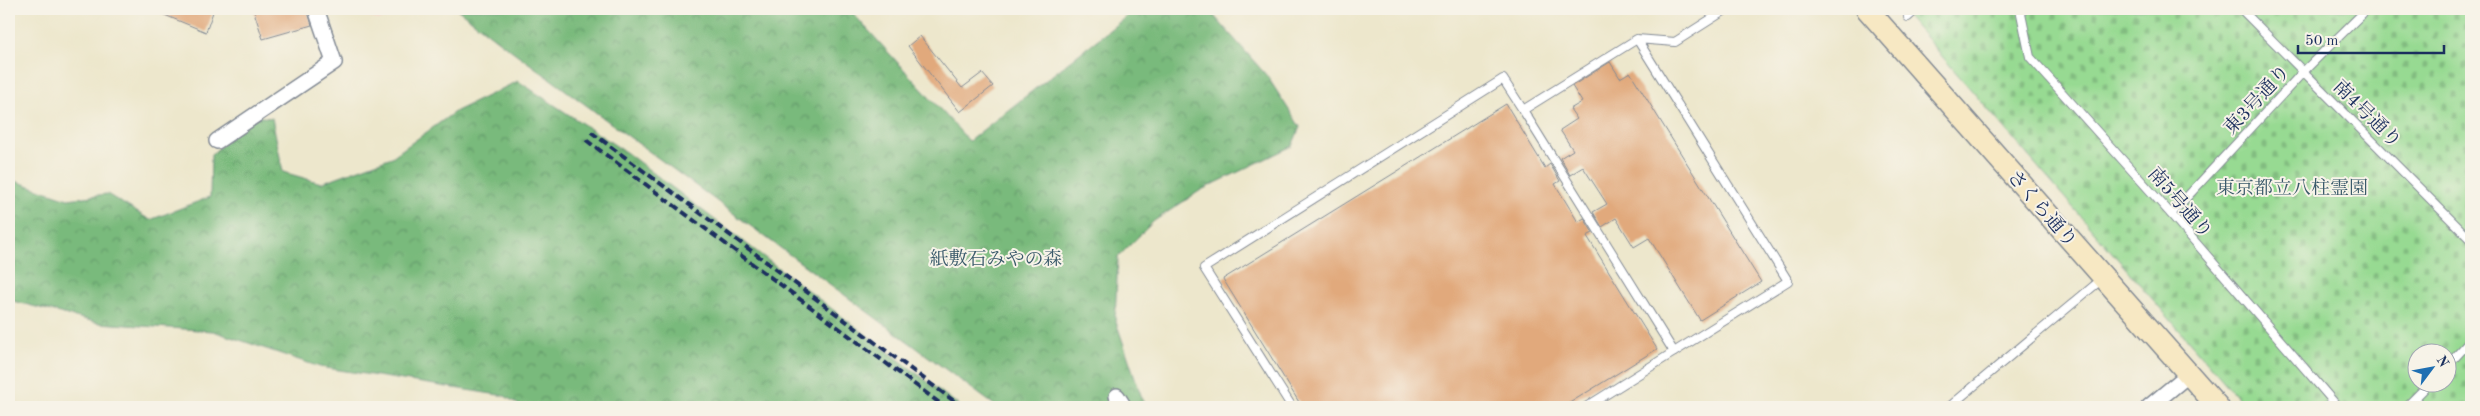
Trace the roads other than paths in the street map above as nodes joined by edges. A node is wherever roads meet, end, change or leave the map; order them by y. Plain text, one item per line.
1 (316, 9) edge
2 (1727, 9) edge
3 (1867, 9) edge
4 (1917, 9) edge
5 (2020, 9) edge
6 (2241, 9) edge
7 (2367, 9) edge
8 (1908, 18) dead end
9 (1636, 39) junction
10 (2304, 71) junction
11 (1522, 110) junction
12 (217, 141) dead end
13 (2171, 214) junction
14 (2471, 240) edge
15 (2104, 277) junction
16 (2471, 340) edge
17 (1674, 352) junction
18 (2458, 354) edge
19 (2189, 374) junction
20 (2419, 394) edge
21 (1292, 407) edge
22 (1586, 407) edge
23 (1949, 407) edge
24 (2149, 407) edge
25 (2218, 407) edge
26 (2338, 407) edge
27 (2406, 407) edge

1 - 12 street
2 - 9 lane
3 - 15 street, さくら通り
4 - 8 lane
5 - 13 lane, 南5号通り
6 - 10 lane, 南4号通り
7 - 10 lane, 東3号通り
9 - 11 lane
9 - 17 lane
10 - 13 lane, 東3号通り
10 - 14 lane, 南4号通り
11 - 17 lane
11 - 21 lane
13 - 26 lane, 南5号通り
15 - 19 street, さくら通り
15 - 23 lane
16 - 18 lane
17 - 22 lane
19 - 24 street
19 - 25 street, さくら通り
20 - 27 lane

